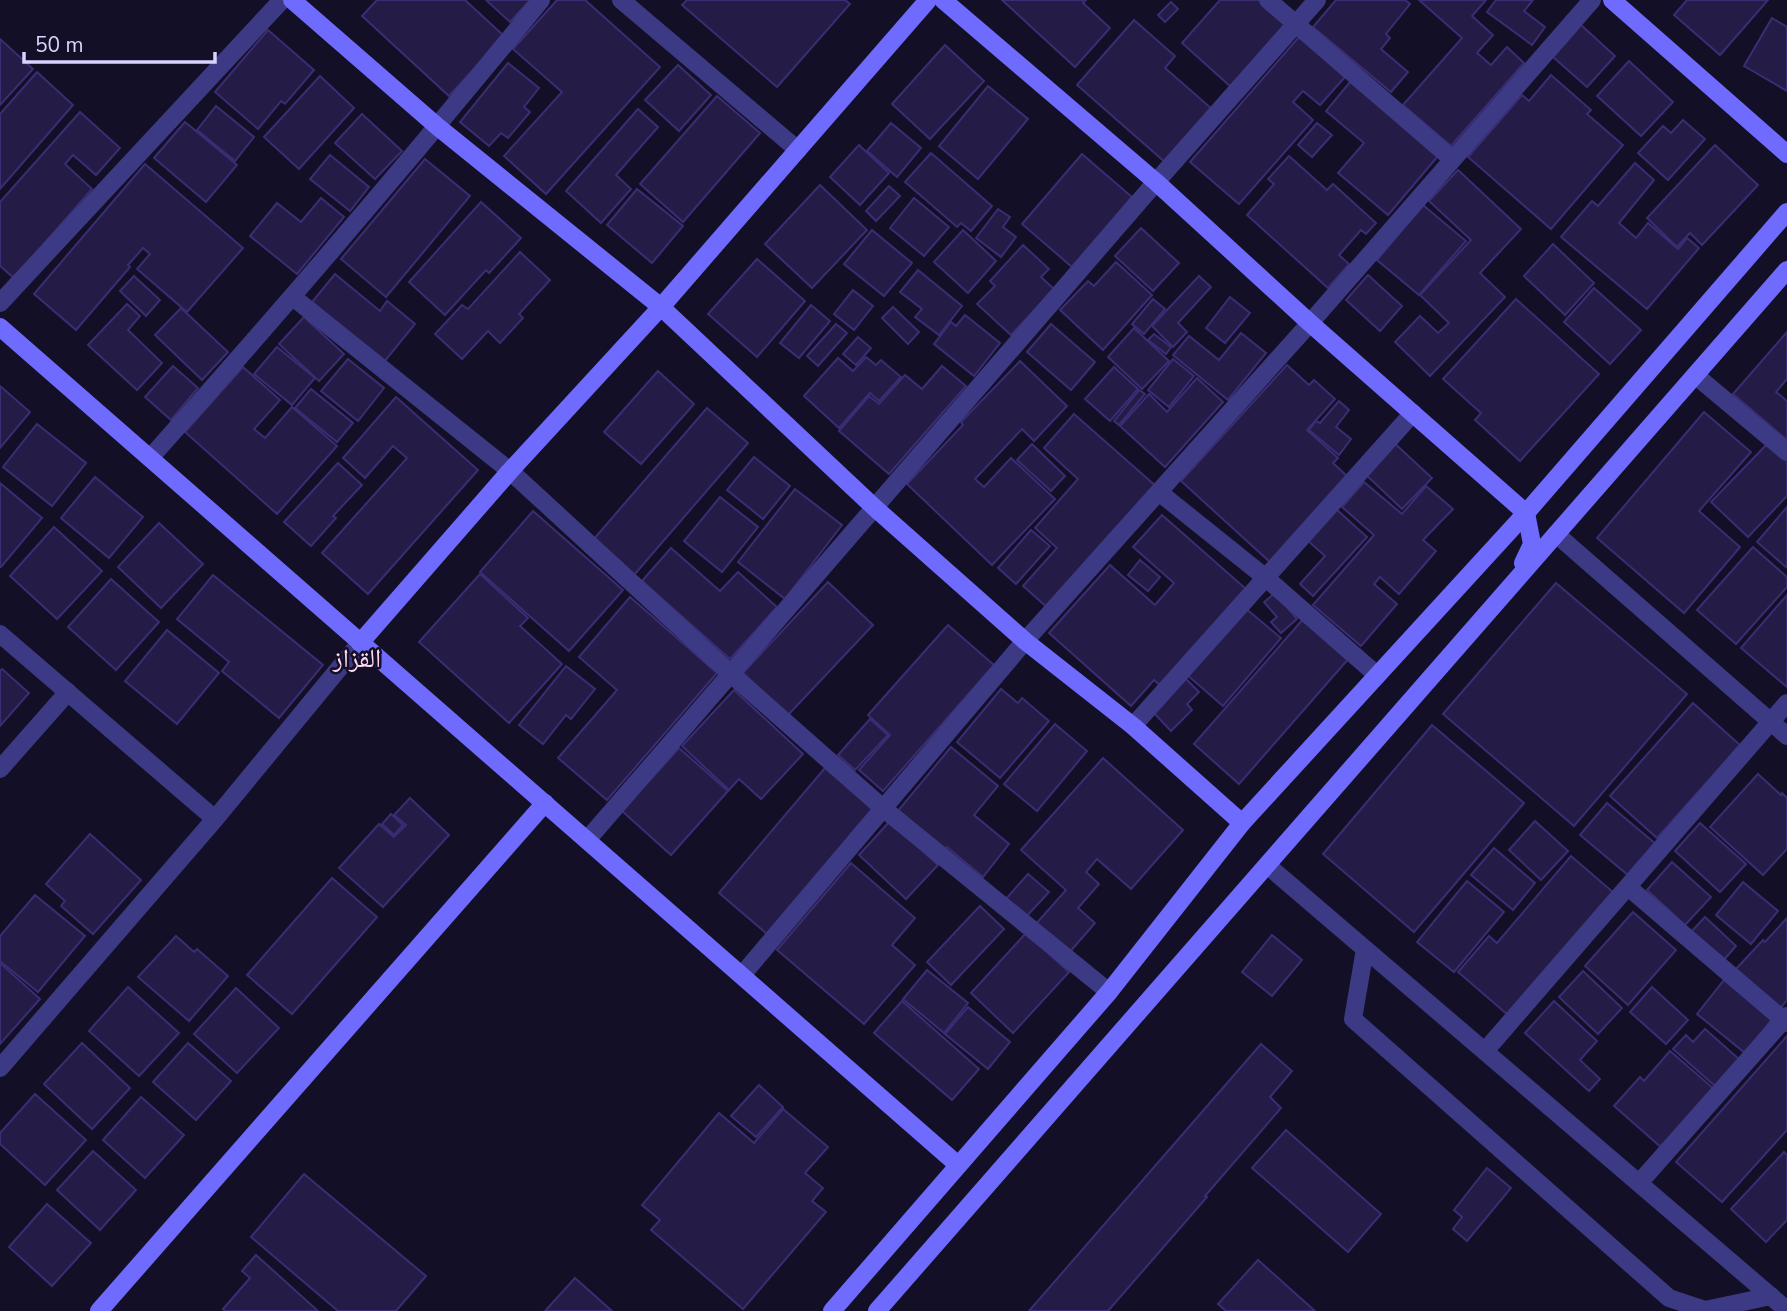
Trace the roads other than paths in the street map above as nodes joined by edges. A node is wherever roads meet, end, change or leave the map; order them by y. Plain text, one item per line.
1 (282, 0) edge
2 (292, 0) edge
3 (541, 0) edge
4 (621, 0) edge
5 (928, 0) edge
6 (943, 0) edge
7 (1268, 0) edge
8 (1317, 0) edge
9 (1592, 0) edge
10 (1612, 0) edge
11 (1296, 25) junction
12 (438, 127) junction
13 (798, 150) junction
14 (1787, 153) edge
15 (1452, 159) junction
16 (1156, 182) junction
17 (1787, 212) edge
18 (1787, 270) edge
19 (293, 298) junction
20 (0, 303) edge
21 (661, 307) junction
22 (1310, 323) junction
23 (0, 327) edge
24 (1695, 375) junction
25 (1413, 413) junction
26 (1787, 452) edge
27 (150, 458) junction
28 (510, 471) junction
29 (1160, 493) junction
30 (876, 509) junction
31 (1526, 513) junction
32 (1556, 534) junction
33 (1266, 578) junction
34 (1502, 596) junction
35 (0, 634) edge
36 (1025, 641) junction
37 (360, 643) junction
38 (731, 674) junction
39 (1377, 675) junction
40 (68, 692) junction
41 (1787, 703) edge
42 (1771, 722) junction
43 (1133, 726) junction
44 (1787, 736) edge
45 (0, 769) edge
46 (545, 803) junction
47 (884, 809) junction
48 (215, 818) junction
49 (1242, 823) junction
50 (587, 840) junction
51 (1267, 865) junction
52 (1628, 887) junction
53 (1365, 948) junction
54 (742, 975) junction
55 (1109, 992) junction
56 (1786, 1020) edge
57 (1485, 1051) junction
58 (0, 1068) edge
59 (958, 1165) junction
60 (1639, 1183) junction
61 (1771, 1296) junction
62 (1787, 1310) edge
63 (99, 1311) edge
64 (832, 1311) edge
65 (877, 1311) edge

1 - 20 street
2 - 12 street
3 - 12 street
4 - 13 street
5 - 13 street
6 - 16 street
7 - 11 street
8 - 11 street
9 - 15 street
10 - 14 street
11 - 15 street
11 - 16 street
12 - 19 street
12 - 21 street
13 - 21 street
15 - 22 street
16 - 22 street
16 - 30 street
17 - 31 street
18 - 24 street
19 - 27 street
19 - 28 street
21 - 28 street
21 - 30 street
22 - 25 street
22 - 29 street
23 - 27 street
24 - 26 street
24 - 32 street
25 - 31 street
25 - 33 street
27 - 37 street
28 - 37 street
28 - 38 street
29 - 33 street
29 - 36 street
30 - 36 street
30 - 38 street
31 - 34 street
31 - 39 street
32 - 34 street
32 - 42 street
33 - 39 street
33 - 43 street
34 - 51 street
35 - 40 street
36 - 43 street
36 - 47 street
37 - 46 street
37 - 48 street
38 - 47 street
38 - 50 street
39 - 49 street
40 - 45 street
40 - 48 street
41 - 42 street
42 - 44 street
42 - 52 street
43 - 49 street
46 - 50 street
46 - 63 street
47 - 54 street
47 - 55 street
48 - 58 street
49 - 55 street
50 - 54 street
51 - 53 street
51 - 65 street
52 - 56 street
52 - 57 street
53 - 57 street
53 - 61 street
54 - 59 street
55 - 59 street
56 - 60 street
57 - 60 street
59 - 64 street
60 - 61 street
61 - 62 street

